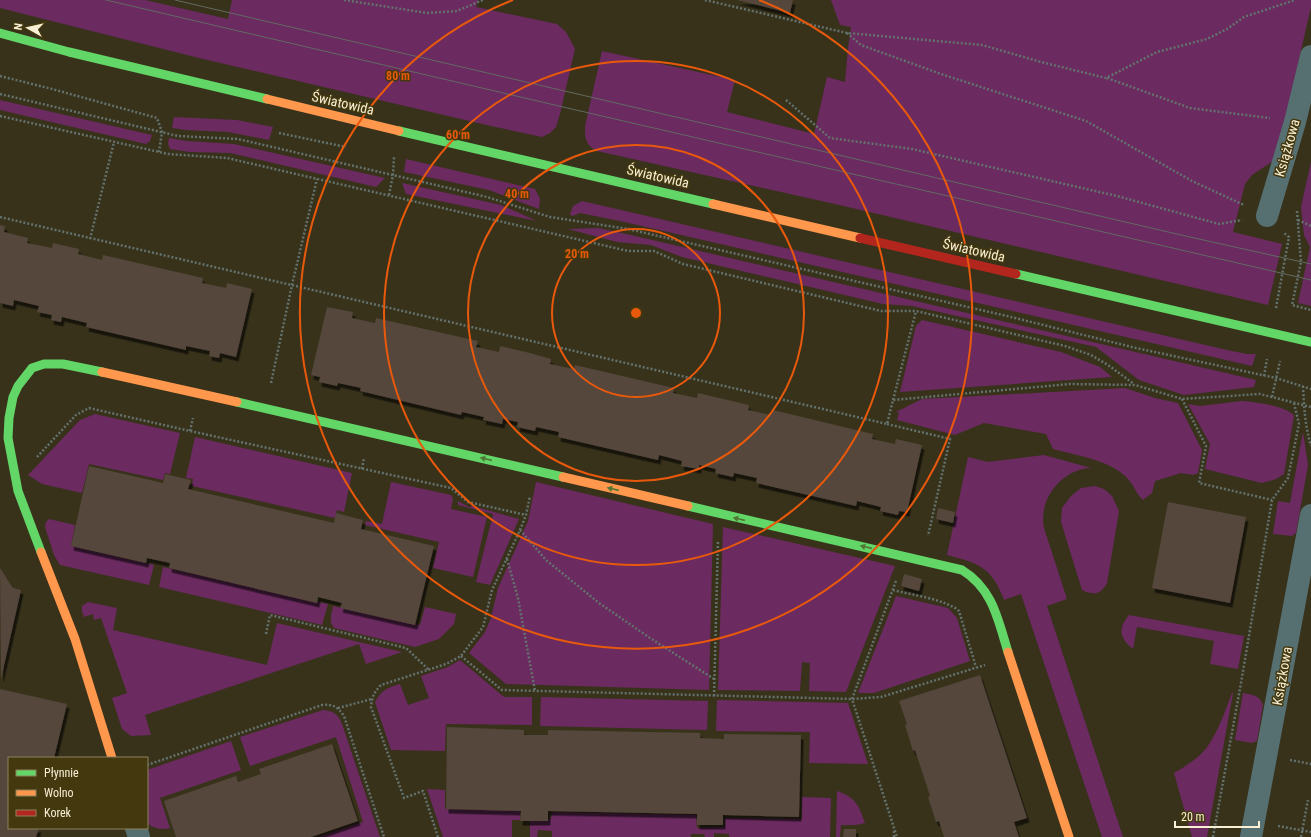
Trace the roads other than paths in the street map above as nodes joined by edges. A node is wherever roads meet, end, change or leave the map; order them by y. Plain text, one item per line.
1 (0, 33) edge
2 (1311, 56) edge
3 (1267, 216) road end
4 (1311, 342) edge
5 (1311, 515) edge
6 (112, 757) edge
7 (1069, 837) edge
8 (1251, 837) edge

1 - 4 street, Światowida
2 - 3 street, Książkowa
5 - 8 street, Książkowa
7 -> 6 street

